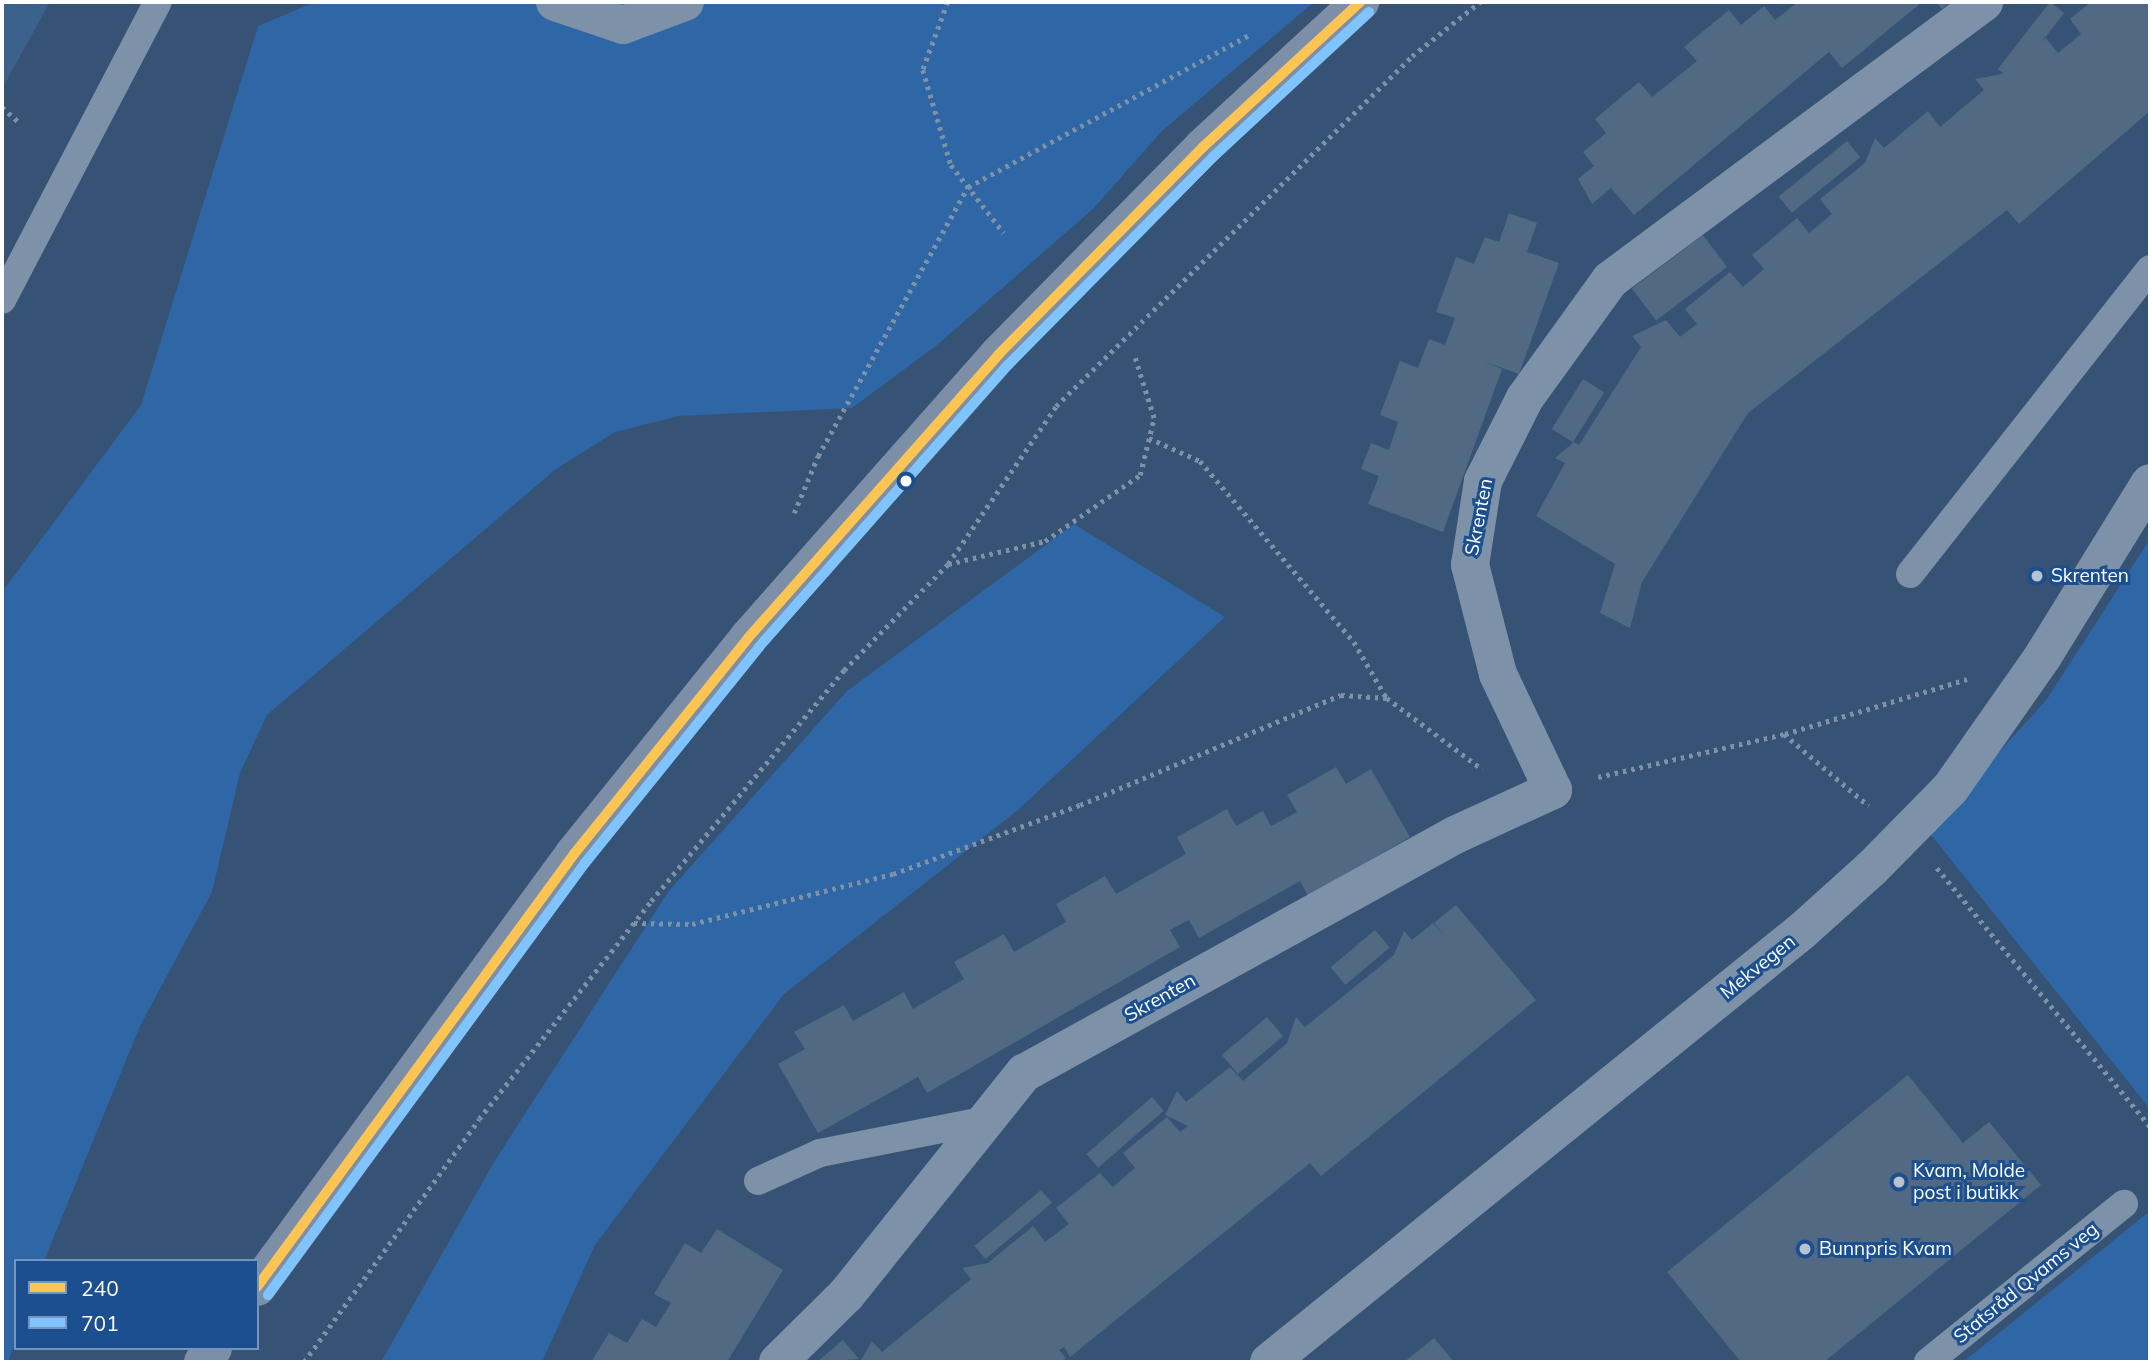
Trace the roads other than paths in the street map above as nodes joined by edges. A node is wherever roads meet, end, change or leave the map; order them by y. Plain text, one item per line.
1 (158, 2) edge
2 (555, 2) edge
3 (685, 2) edge
4 (1360, 2) edge
5 (1984, 2) edge
6 (2150, 269) edge
7 (2, 300) edge
8 (2150, 483) edge
9 (1910, 574) dead end
10 (986, 1120) junction
11 (758, 1181) dead end
12 (2124, 1204) dead end
13 (259, 1284) edge
14 (778, 1362) edge
15 (1269, 1362) edge
16 (1928, 1362) edge

1 - 7 lane
2 - 3 street
4 - 13 main road
5 - 10 street, Skrenten
6 - 9 lane
8 - 15 street, Mekvegen, bridge
10 - 11 lane
10 - 14 street, Skrenten
12 - 16 lane, Statsråd Qvams veg

